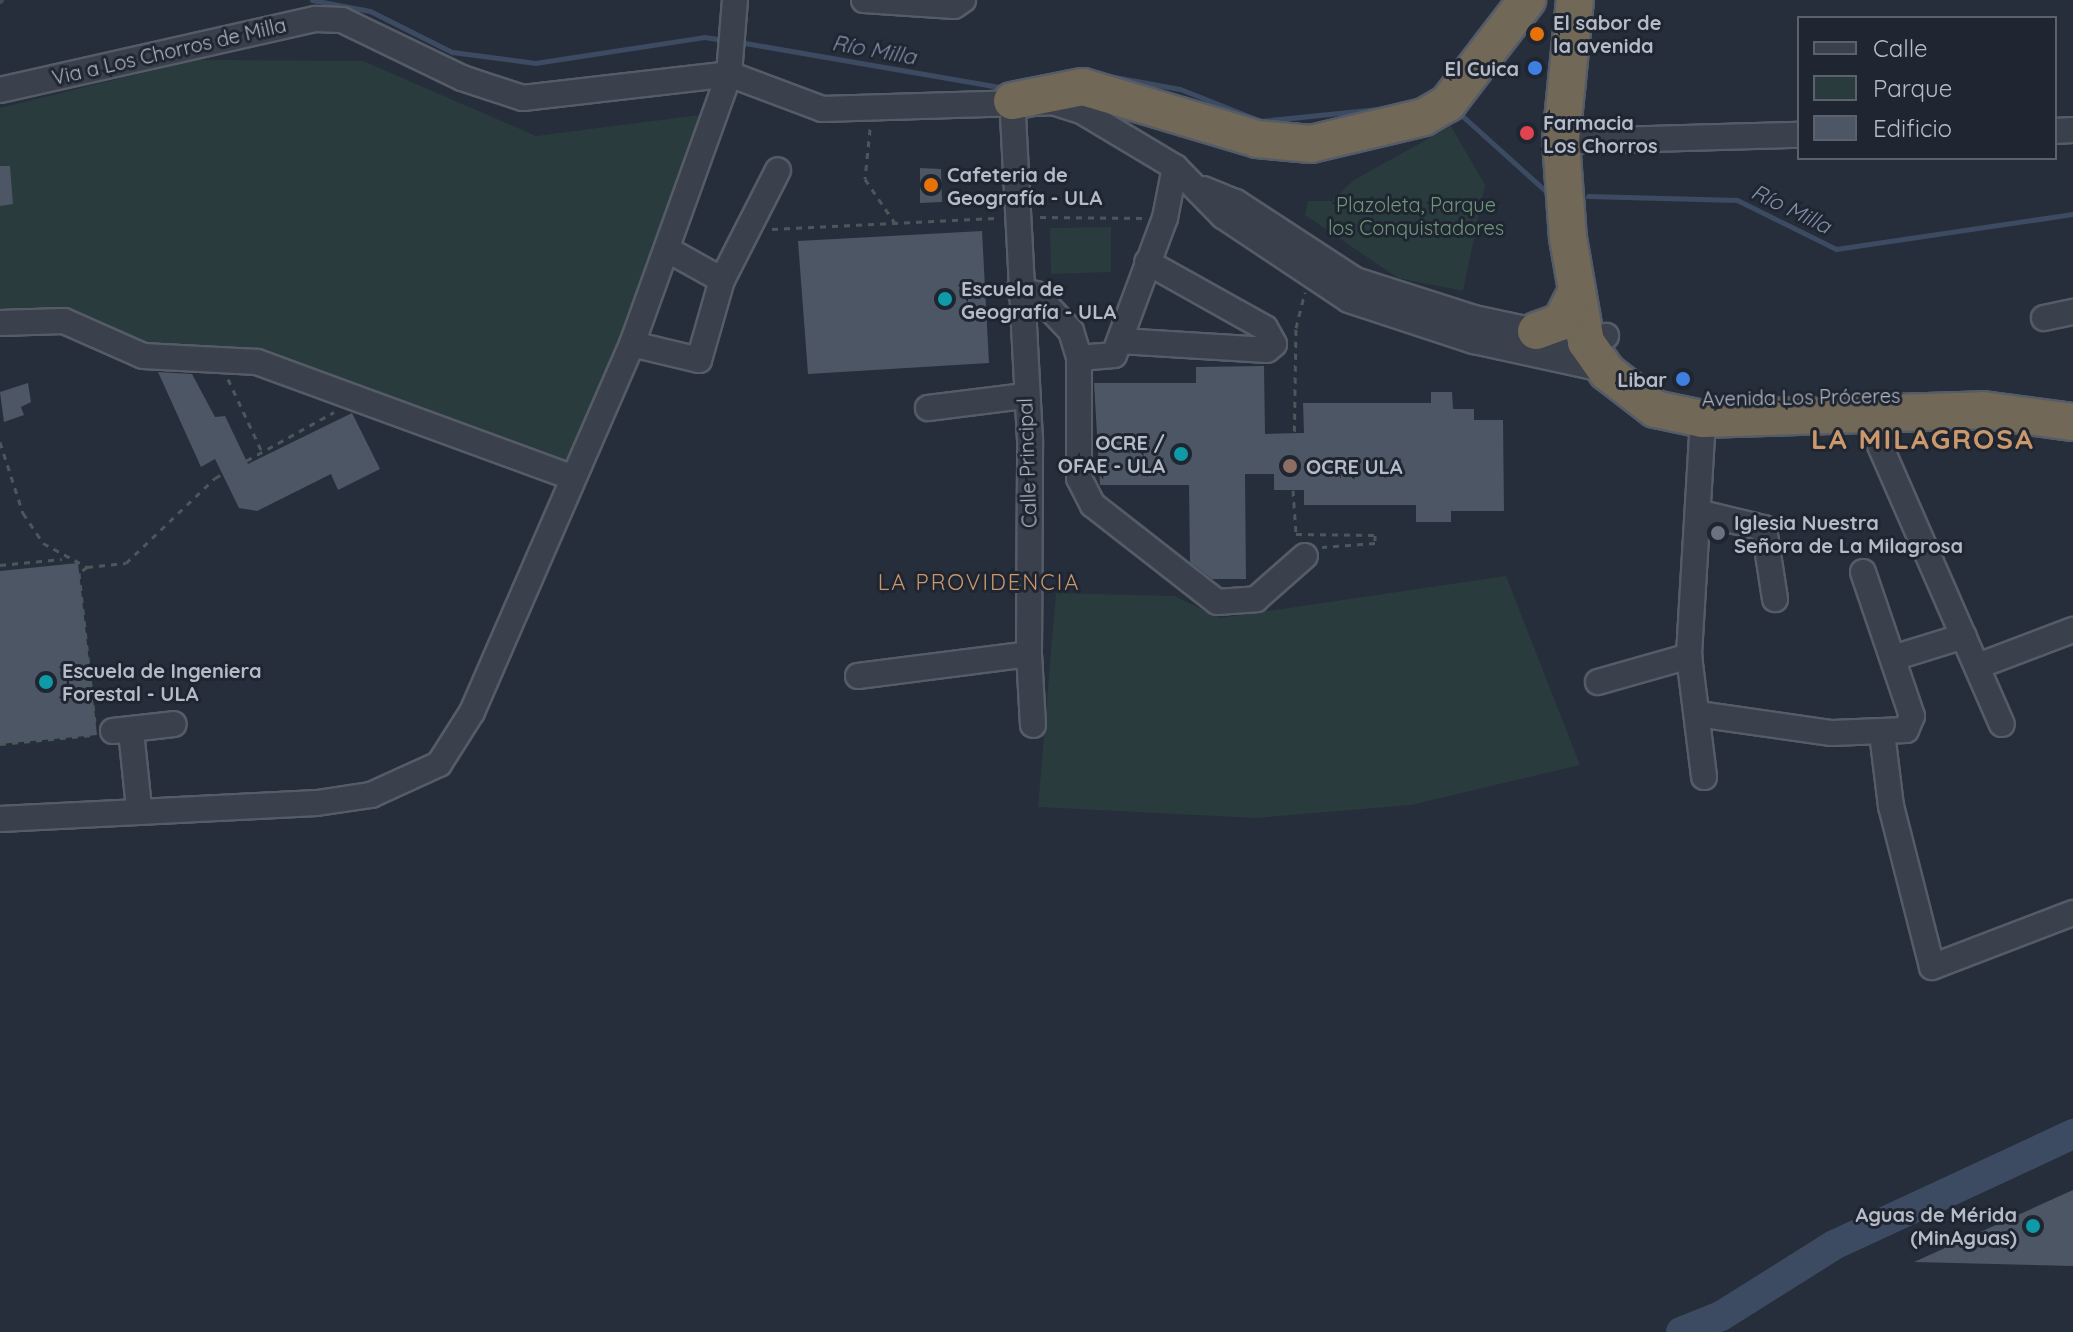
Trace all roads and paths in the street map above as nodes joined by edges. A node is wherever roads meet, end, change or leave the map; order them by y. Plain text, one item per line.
1 (864, 0) edge
2 (963, 0) edge
3 (1527, 0) edge
4 (1575, 0) edge
5 (1593, 0) edge
6 (733, 11) edge
7 (729, 63) junction
8 (0, 90) edge
9 (1012, 101) junction
10 (876, 112) junction
11 (1797, 135) edge
12 (1579, 141) junction
13 (1175, 167) junction
14 (778, 170) dead end
15 (1199, 188) junction
16 (1015, 217) junction
17 (1165, 218) junction
18 (895, 223) junction
19 (757, 230) dead end
20 (668, 250) junction
21 (1147, 262) junction
22 (1308, 277) junction
23 (722, 280) junction
24 (1019, 290) junction
25 (1574, 297) junction
26 (2073, 312) edge
27 (2044, 318) dead end
28 (0, 323) edge
29 (1536, 331) junction
30 (1596, 339) junction
31 (1120, 341) junction
32 (632, 344) junction
33 (1079, 358) junction
34 (1617, 371) junction
35 (1025, 396) junction
36 (2073, 402) edge
37 (348, 404) dead end
38 (928, 408) dead end
39 (1868, 418) junction
40 (1703, 419) junction
41 (2073, 422) edge
42 (0, 442) edge
43 (1294, 455) dead end
44 (571, 477) junction
45 (1293, 490) dead end
46 (1701, 513) junction
47 (1305, 556) joint
48 (62, 559) junction
49 (0, 565) edge
50 (87, 567) junction
51 (1863, 572) dead end
52 (1775, 599) dead end
53 (2073, 630) edge
54 (1964, 636) junction
55 (1029, 654) junction
56 (1689, 656) junction
57 (1893, 658) junction
58 (1978, 666) junction
59 (858, 676) dead end
60 (1598, 682) dead end
61 (1698, 714) junction
62 (174, 724) dead end
63 (2002, 724) dead end
64 (1033, 725) dead end
65 (1882, 733) junction
66 (0, 744) edge
67 (1704, 777) dead end
68 (139, 809) junction
69 (0, 819) edge
70 (2073, 913) edge

1 - 2 street
3 - 9 highway
4 - 25 highway, Avenida Los Próceres
5 - 12 highway, Avenida Los Próceres
6 - 7 street
7 - 8 street, Via a Los Chorros de Milla
7 - 10 street, Via a Los Chorros de Milla
7 - 20 street
9 - 10 street, Via a Los Chorros de Milla
9 - 13 street, Via a Los Chorros de Milla
9 - 16 street, Calle Principal
10 - 18 path
11 - 12 street
12 - 30 highway, Avenida Los Próceres
13 - 15 street, Via a Los Chorros de Milla
13 - 17 street
14 - 23 street
15 - 22 street, Via a Los Chorros de Milla
15 - 29 street, Via a Los Chorros de Milla
16 - 17 path
16 - 18 path
16 - 24 street, Calle Principal
17 - 21 street
18 - 19 path
20 - 23 street
20 - 32 street
21 - 31 street
21 - 31 street
22 - 34 street, Via a Los Chorros de Milla
22 - 43 path
23 - 32 street
24 - 33 street
24 - 35 street, Calle Principal
25 - 29 highway
25 - 30 highway, Avenida Los Próceres
26 - 27 street
28 - 44 street
29 - 30 street, Via a Los Chorros de Milla
30 - 34 highway, Avenida Los Próceres
31 - 33 street
32 - 44 street
33 - 47 street
34 - 36 highway, Avenida Los Próceres
34 - 40 highway, Avenida Los Próceres
35 - 38 street
35 - 55 street, Calle Principal
37 - 50 path
39 - 40 highway, Avenida Los Próceres
39 - 41 highway, Avenida Los Próceres
39 - 54 street
40 - 46 street
42 - 48 path
44 - 68 street
45 - 47 path
46 - 52 street
46 - 56 street
48 - 49 path
48 - 50 path
50 - 66 path
51 - 57 street
53 - 58 street
54 - 57 street
54 - 58 street
55 - 59 street
55 - 64 street, Calle Principal
56 - 60 street
56 - 61 street
57 - 65 street
58 - 63 street
61 - 65 street
61 - 67 street
62 - 68 street
65 - 70 street
68 - 69 street

